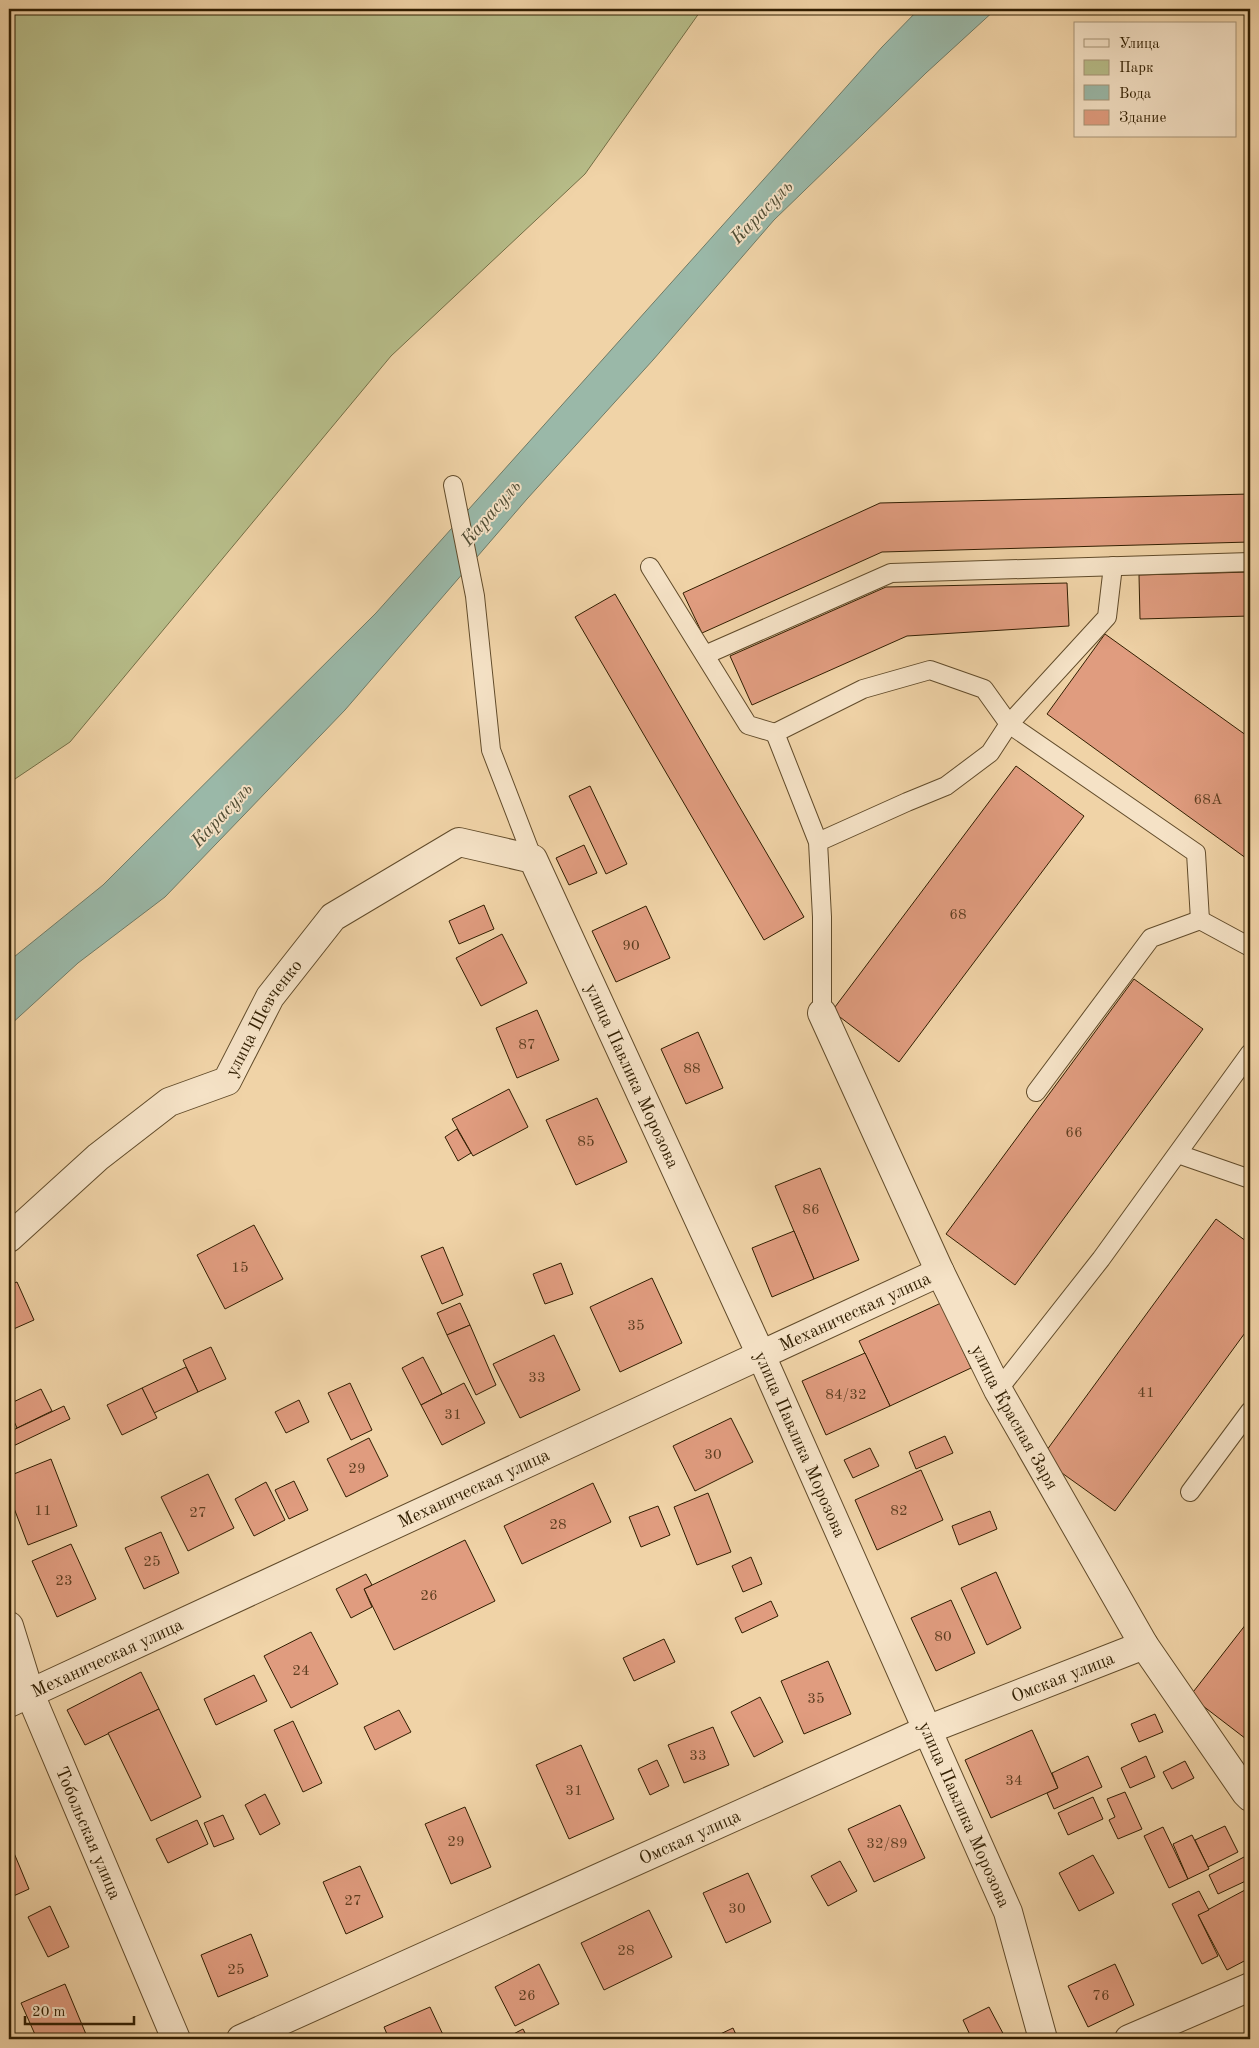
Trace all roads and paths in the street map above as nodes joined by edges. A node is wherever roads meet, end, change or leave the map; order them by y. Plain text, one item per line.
1 (453, 485) dead end
2 (1250, 562) edge
3 (1113, 566) junction
4 (650, 567) dead end
5 (705, 655) junction
6 (1009, 724) junction
7 (775, 733) junction
8 (818, 842) junction
9 (533, 859) junction
10 (1200, 920) junction
11 (1250, 947) edge
12 (822, 1012) joint
13 (1250, 1053) edge
14 (1036, 1092) dead end
15 (1178, 1154) junction
16 (1250, 1179) edge
17 (9, 1238) edge
18 (940, 1272) junction
19 (761, 1354) junction
20 (998, 1390) junction
21 (1250, 1411) edge
22 (1190, 1492) dead end
23 (9, 1626) edge
24 (1144, 1645) junction
25 (19, 1699) edge
26 (927, 1730) junction
27 (1250, 1797) edge
28 (1250, 1987) edge
29 (176, 2039) edge
30 (241, 2039) edge
31 (1043, 2039) edge
32 (1129, 2039) edge

1 - 9 lane
2 - 3 lane
3 - 5 lane
3 - 6 lane
4 - 5 lane
5 - 7 lane
6 - 7 lane
6 - 8 lane
6 - 10 lane
7 - 8 lane
8 - 12 lane
9 - 17 street, улица Шевченко
9 - 19 street, улица Павлика Морозова
10 - 11 lane
10 - 14 lane
12 - 18 street, улица Красная Заря
13 - 15 lane
15 - 16 lane
15 - 20 lane
18 - 19 street, Механическая улица
18 - 20 street, улица Красная Заря
19 - 25 street, Механическая улица
19 - 26 street, улица Павлика Морозова
20 - 24 street, улица Красная Заря
21 - 22 lane
23 - 25 street, Тобольская улица
24 - 26 street, Омская улица
24 - 27 street, улица Красная Заря
25 - 29 street, Тобольская улица
26 - 30 street, Омская улица
26 - 31 street, улица Павлика Морозова
28 - 32 street

